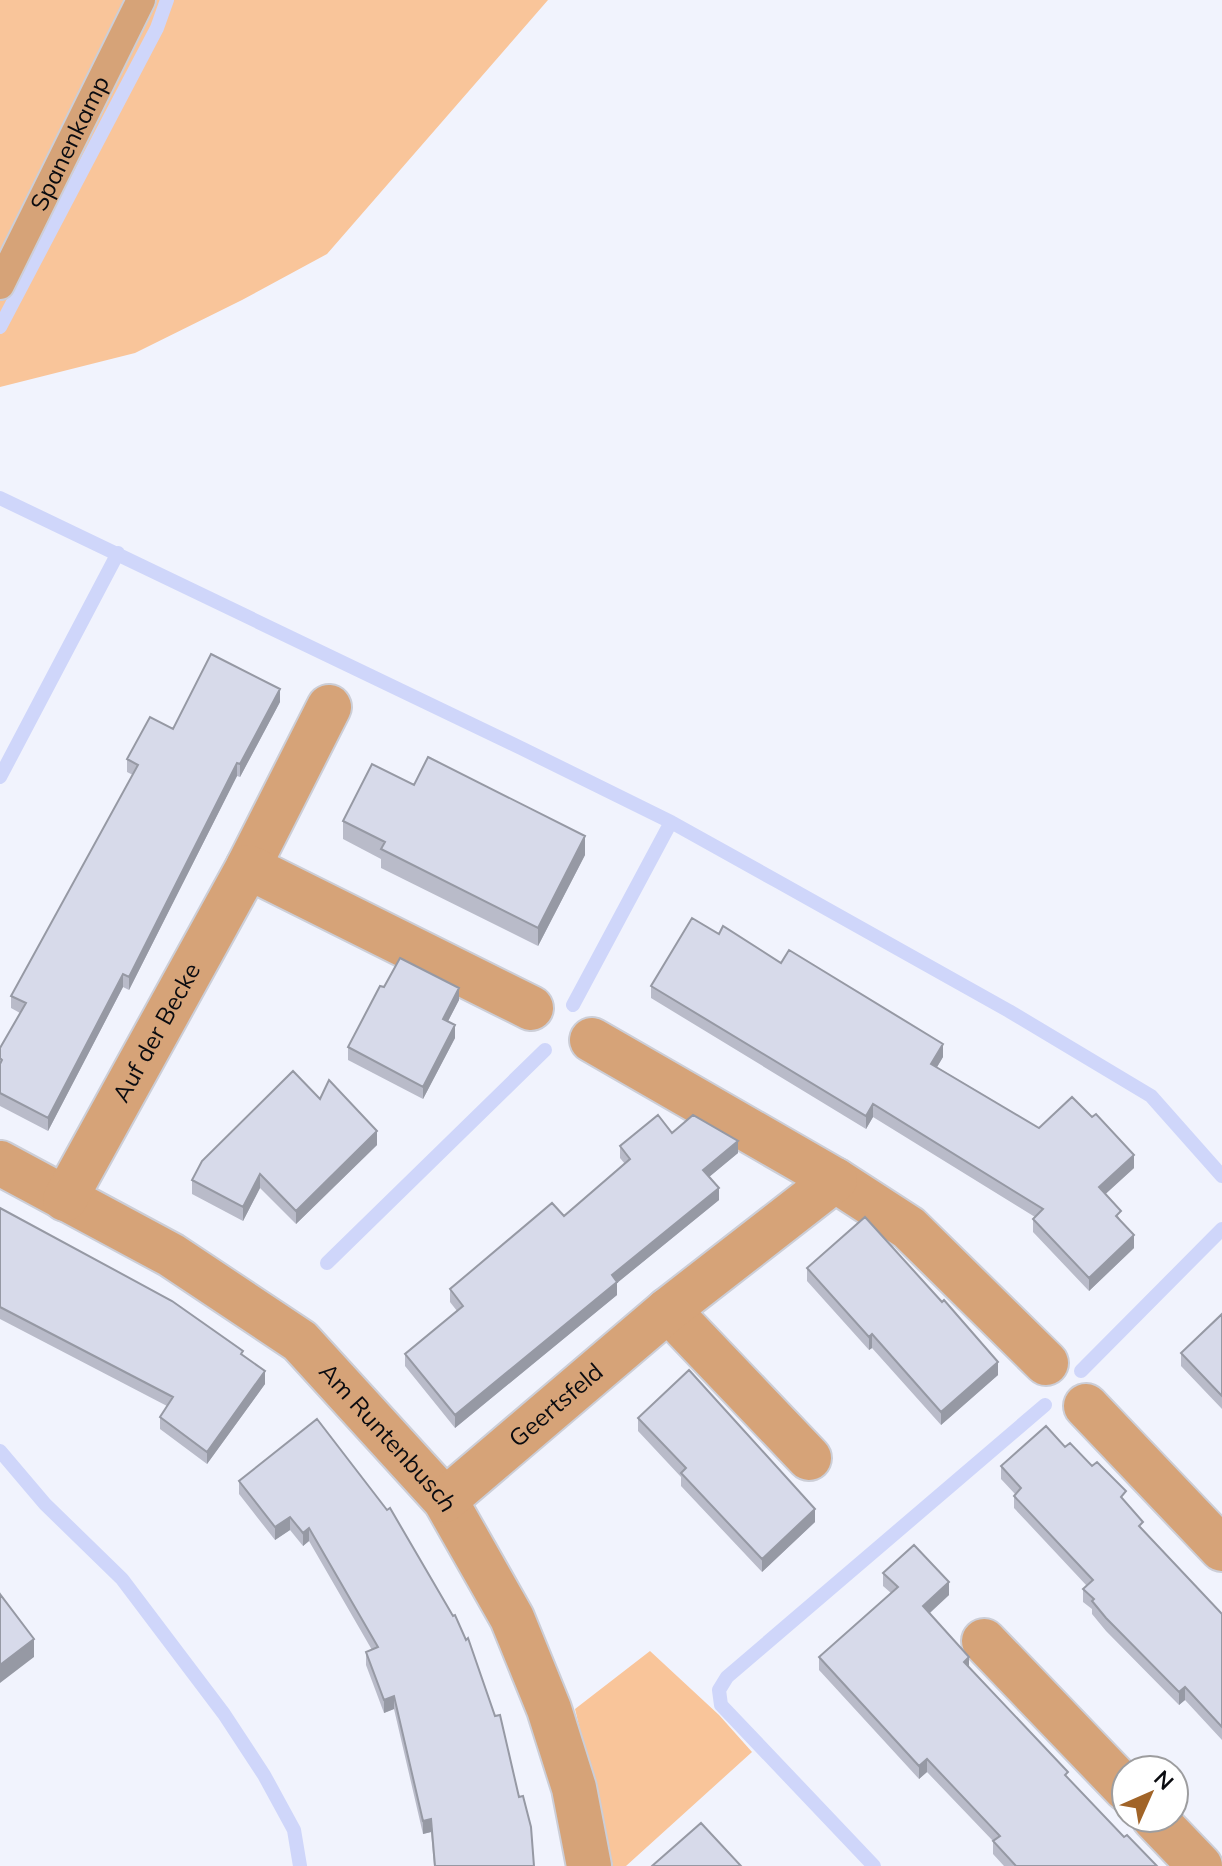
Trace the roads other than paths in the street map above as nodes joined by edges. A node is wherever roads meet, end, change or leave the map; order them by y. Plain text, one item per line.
1 (141, 0) edge
2 (0, 285) edge
3 (329, 707) dead end
4 (248, 867) junction
5 (531, 1008) dead end
6 (592, 1040) dead end
7 (0, 1163) edge
8 (835, 1180) junction
9 (65, 1199) junction
10 (668, 1310) junction
11 (1046, 1363) dead end
12 (1086, 1406) dead end
13 (809, 1458) dead end
14 (445, 1500) junction
15 (1222, 1549) edge
16 (984, 1641) dead end
17 (1110, 1772) edge
18 (1169, 1834) edge
19 (589, 1866) edge
20 (1200, 1866) edge

1 - 2 lane, Spanenkamp
3 - 4 street, Auf der Becke
4 - 5 street
4 - 9 street, Auf der Becke
6 - 8 street
7 - 9 street, Am Runtenbusch
8 - 10 street, Geertsfeld
8 - 11 street
9 - 14 street, Am Runtenbusch
10 - 13 street
10 - 14 street, Geertsfeld
12 - 15 street
14 - 19 street, Am Runtenbusch
16 - 17 street
18 - 20 street

